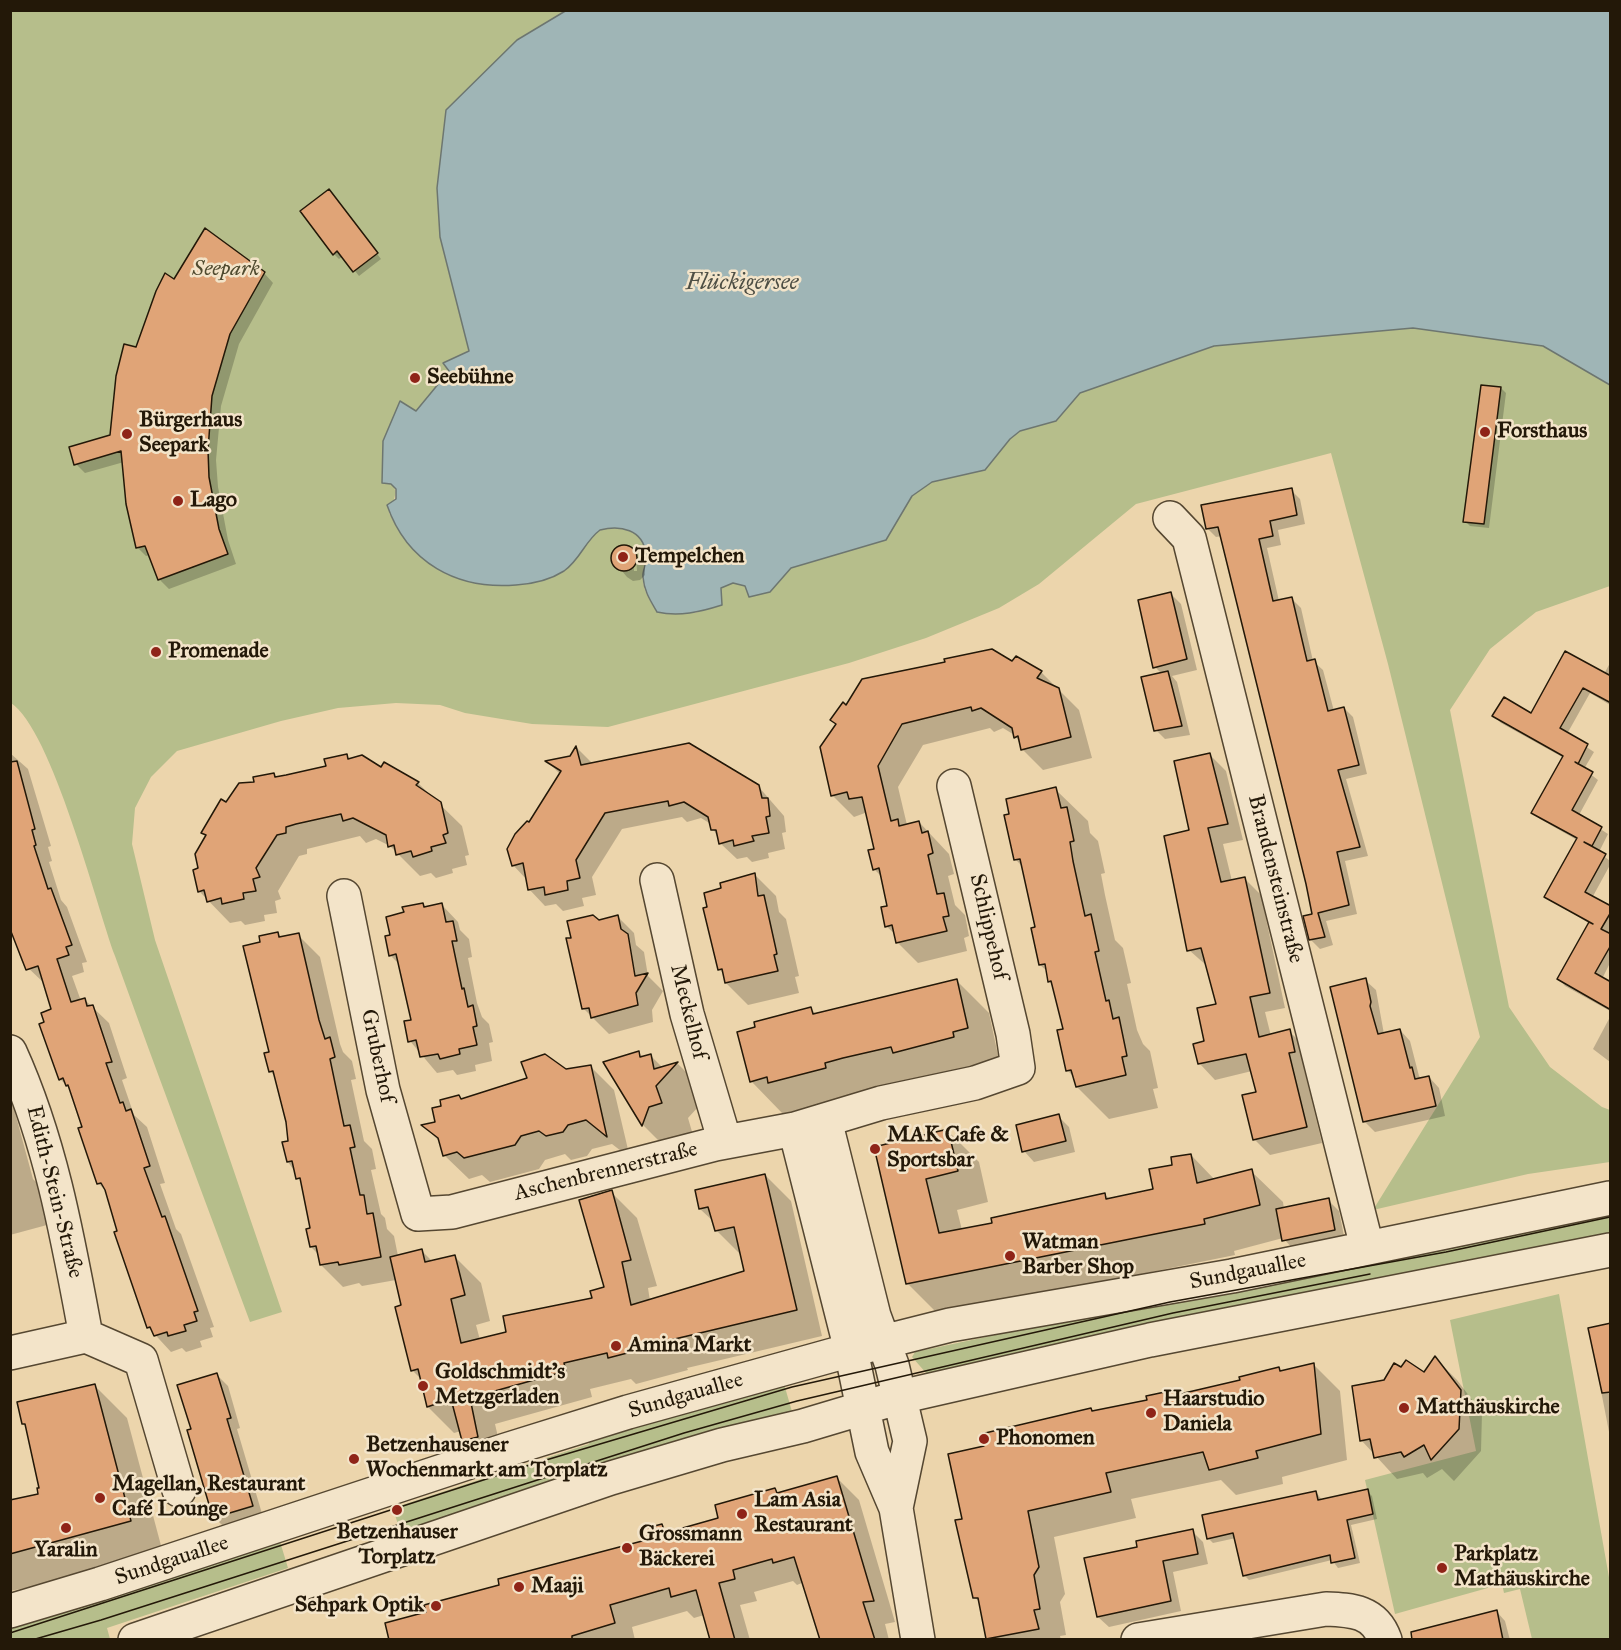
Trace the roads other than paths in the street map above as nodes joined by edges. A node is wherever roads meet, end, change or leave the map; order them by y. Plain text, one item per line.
1 (1170, 518) dead end
2 (954, 786) dead end
3 (657, 880) dead end
4 (344, 896) dead end
5 (10, 1052) edge
6 (1018, 1068) joint
7 (825, 1120) junction
8 (795, 1129) junction
9 (725, 1142) junction
10 (1611, 1198) edge
11 (418, 1214) joint
12 (1367, 1247) junction
13 (1611, 1250) edge
14 (86, 1336) junction
15 (884, 1342) junction
16 (851, 1350) junction
17 (10, 1353) edge
18 (900, 1397) junction
19 (863, 1408) junction
20 (179, 1490) dead end
21 (896, 1508) junction
22 (10, 1611) edge
23 (135, 1640) edge
24 (918, 1640) edge
25 (1138, 1640) edge
26 (1385, 1640) edge

1 - 12 street, Brandensteinstraße
2 - 6 street, Schlippehof
3 - 9 street, Meckelhof
4 - 11 street, Gruberhof
5 - 14 street, Edith-Stein-Straße
6 - 7 street, Aschenbrennerstraße
7 - 8 street, Aschenbrennerstraße
7 - 15 street
8 - 9 street, Aschenbrennerstraße
8 - 16 street
9 - 11 street, Aschenbrennerstraße
10 - 12 street, Sundgauallee
12 - 15 street, Sundgauallee
13 - 18 street, Sundgauallee
14 - 17 street
14 - 20 street
15 - 16 street, Sundgauallee
15 - 18 street
16 - 19 street
16 - 22 street, Sundgauallee
18 - 19 street, Sundgauallee
18 - 21 street
19 - 21 street
19 - 23 street, Sundgauallee
21 - 24 street
25 - 26 street

